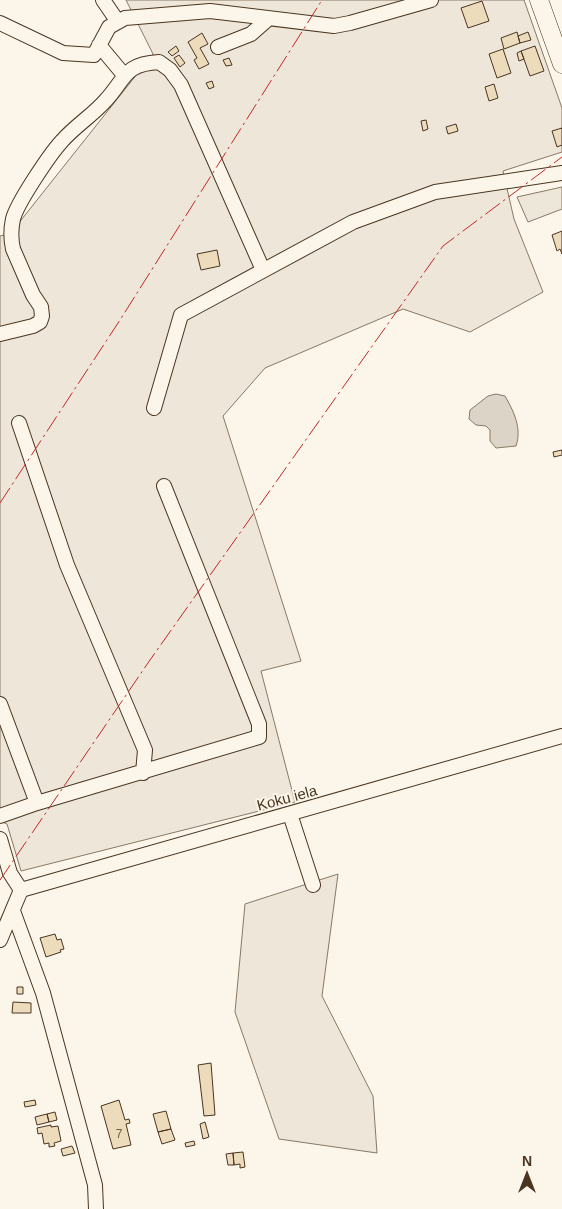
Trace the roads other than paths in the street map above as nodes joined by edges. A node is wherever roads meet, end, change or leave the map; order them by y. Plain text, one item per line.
1 (103, 0) edge
2 (431, 0) edge
3 (539, 0) edge
4 (268, 18) junction
5 (118, 22) junction
6 (0, 23) edge
7 (99, 45) junction
8 (218, 46) dead end
9 (562, 64) edge
10 (124, 75) junction
11 (562, 173) edge
12 (263, 270) junction
13 (0, 334) edge
14 (154, 408) dead end
15 (19, 422) dead end
16 (164, 486) dead end
17 (0, 704) edge
18 (562, 736) edge
19 (143, 773) junction
20 (37, 803) junction
21 (290, 814) junction
22 (0, 816) edge
23 (0, 839) edge
24 (314, 886) dead end
25 (21, 890) junction
26 (13, 911) junction
27 (0, 940) edge
28 (96, 1209) edge

1 - 5 street
2 - 4 street
3 - 9 main road
4 - 5 street
4 - 8 street
5 - 7 street
6 - 7 street
7 - 10 street
10 - 12 street
10 - 13 street
11 - 12 street
12 - 14 street
15 - 19 street
16 - 19 street
17 - 20 street
18 - 21 street, Koku iela
19 - 20 street
20 - 22 street
21 - 24 street
21 - 25 street, Koku iela
23 - 25 street
25 - 26 street
26 - 27 street
26 - 28 street

